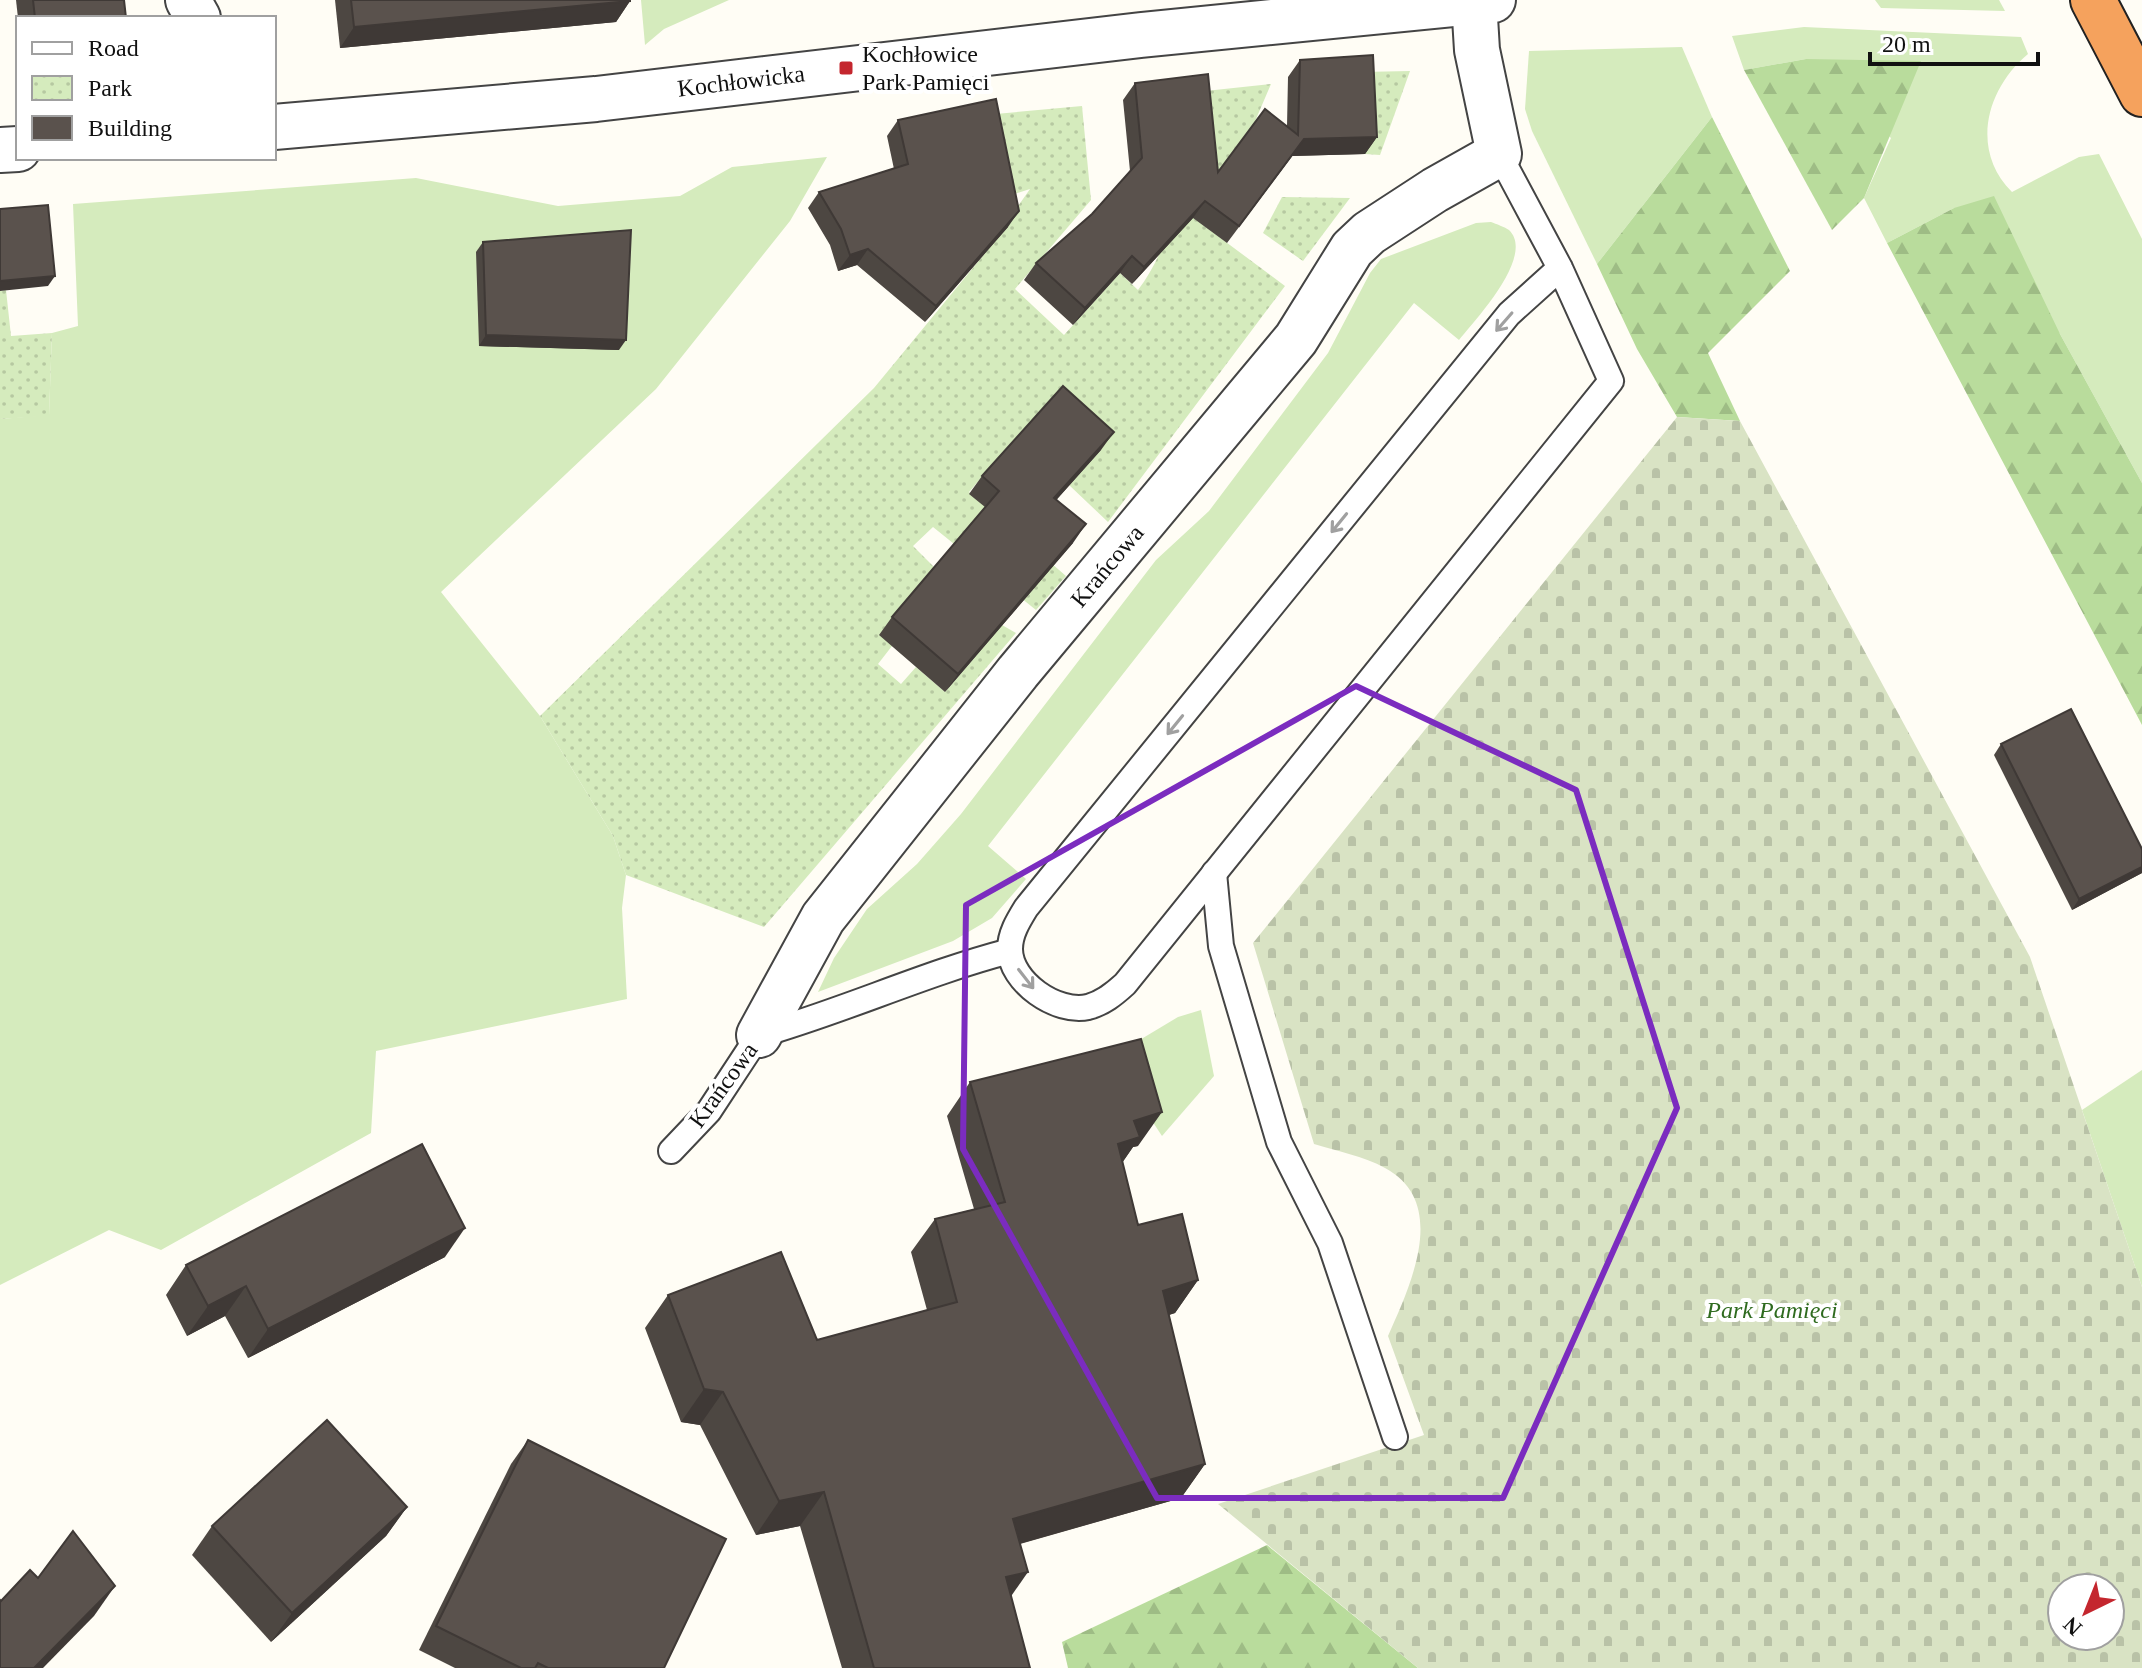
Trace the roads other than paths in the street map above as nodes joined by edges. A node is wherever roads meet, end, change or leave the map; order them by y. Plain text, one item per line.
1 (2093, 0) edge
2 (1483, 1) edge
3 (2142, 94) edge
4 (276, 127) edge
5 (1499, 154) junction
6 (1560, 268) junction
7 (1214, 873) junction
8 (1010, 951) junction
9 (759, 1035) junction
10 (671, 1151) dead end
11 (1395, 1437) dead end

1 - 3 highway
2 - 4 street, Kochłowicka
2 - 5 street
5 - 6 lane
5 - 9 street, Krańcowa
6 - 7 lane
6 -> 8 lane
8 -> 7 lane
7 - 11 lane
8 - 9 lane
9 - 10 lane, Krańcowa

